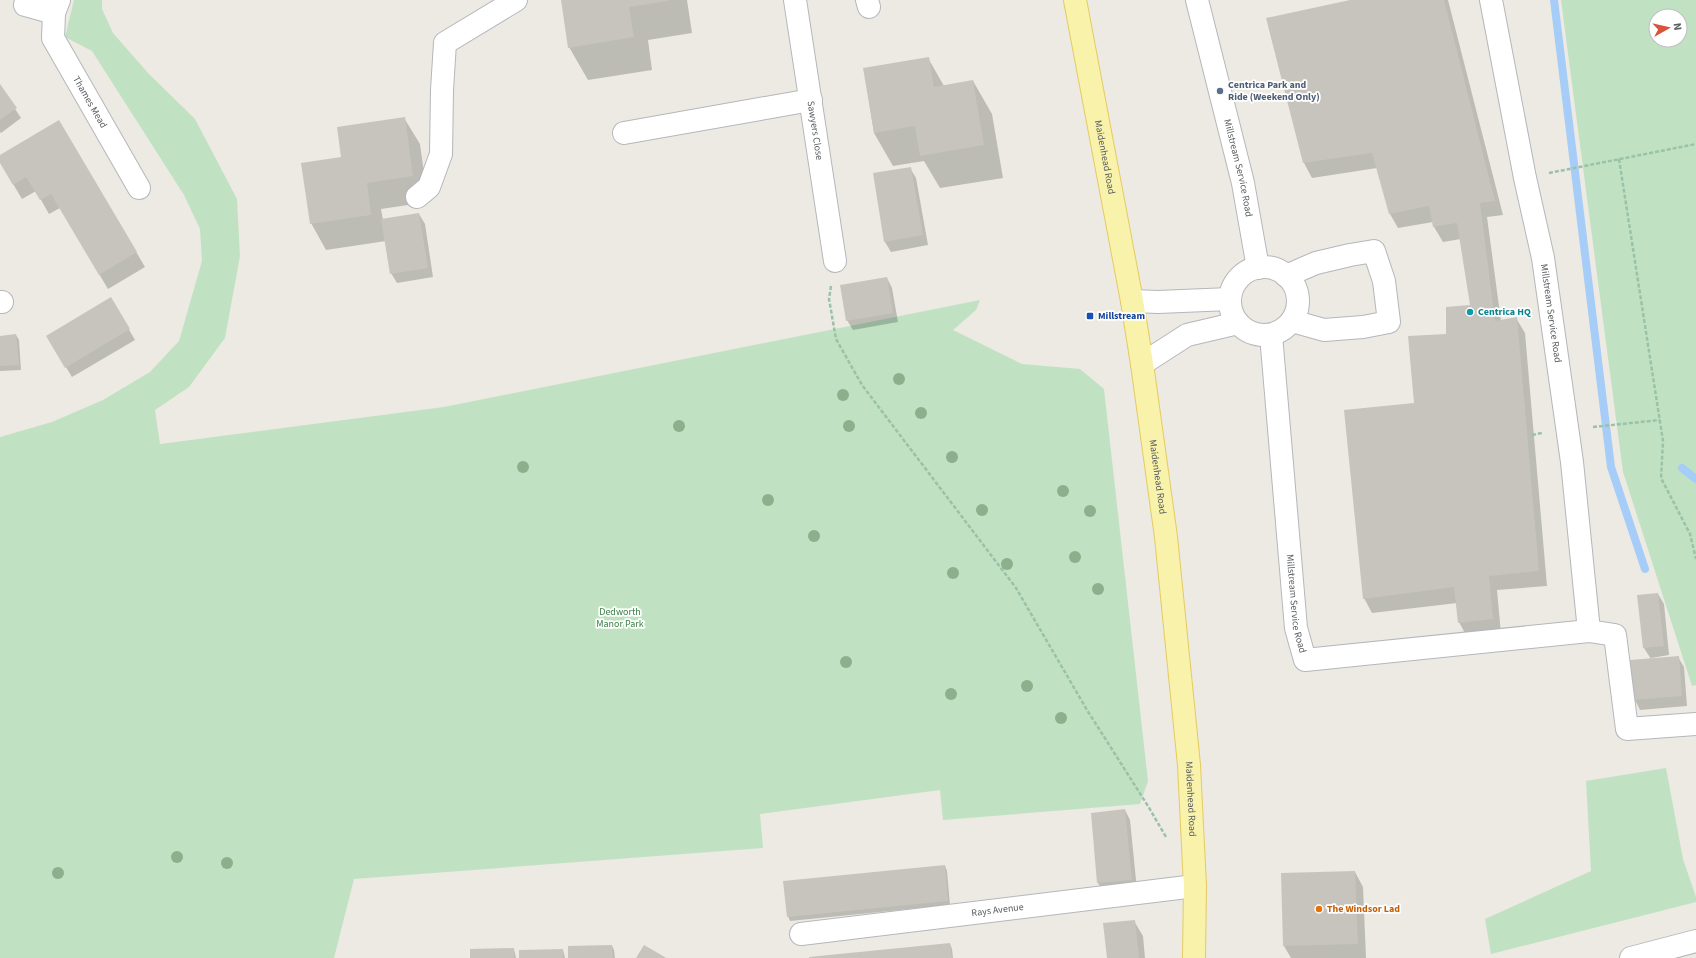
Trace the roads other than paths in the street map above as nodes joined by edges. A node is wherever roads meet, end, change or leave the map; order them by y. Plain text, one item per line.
1 (516, 0) edge
2 (795, 0) edge
3 (1075, 0) edge
4 (1197, 0) edge
5 (1491, 0) edge
6 (25, 5) dead end
7 (56, 7) edge
8 (811, 100) junction
9 (624, 133) dead end
10 (139, 188) dead end
11 (417, 197) dead end
12 (835, 262) road end
13 (1258, 268) junction
14 (1286, 276) junction
15 (1230, 299) junction
16 (1132, 301) junction
17 (1292, 321) junction
18 (1238, 323) junction
19 (1271, 335) junction
20 (1142, 364) junction
21 (1589, 631) junction
22 (1696, 724) edge
23 (1195, 886) junction
24 (801, 934) dead end
25 (1696, 941) edge
26 (1194, 958) edge
27 (1631, 958) edge

1 - 11 street
2 - 8 street, Sawyers Close
3 - 16 main road, Maidenhead Road
4 - 13 street, Millstream Service Road
5 - 21 street, Millstream Service Road
6 - 7 street, Thames Mead
7 - 10 street, Thames Mead
8 - 9 street
8 - 12 street, Sawyers Close
13 - 14 street
13 - 15 street
14 - 17 street
14 - 17 street
15 - 16 street
15 - 18 street
16 - 20 main road, Maidenhead Road
17 - 19 street
18 - 19 street
18 - 20 street
19 - 21 street, Millstream Service Road
20 - 23 main road, Maidenhead Road
21 - 22 street, Millstream Service Road
23 - 24 street, Rays Avenue
23 - 26 main road, Maidenhead Road
25 - 27 street

